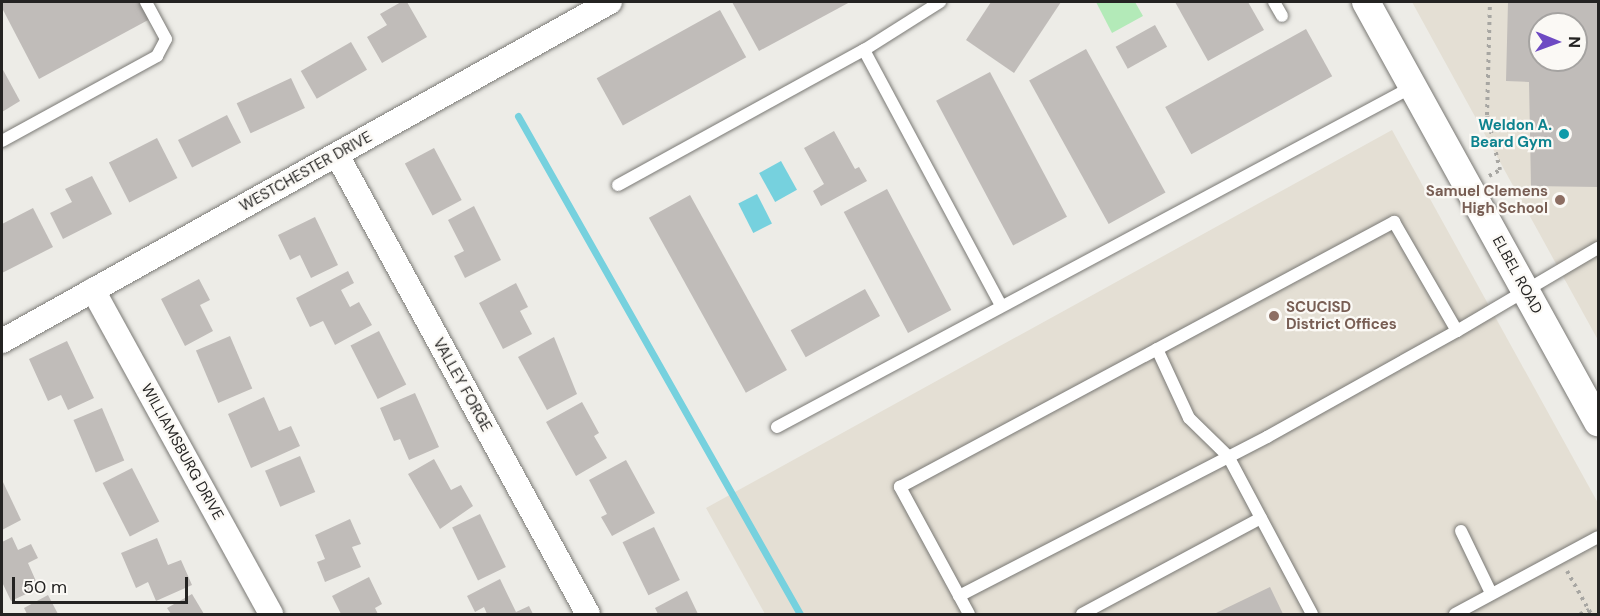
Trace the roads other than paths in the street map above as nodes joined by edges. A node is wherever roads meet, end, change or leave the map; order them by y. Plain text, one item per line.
1 (146, 2) edge
2 (610, 2) edge
3 (939, 2) edge
4 (1274, 2) edge
5 (1366, 2) edge
6 (1282, 16) dead end
7 (864, 50) junction
8 (1412, 87) junction
9 (2, 141) edge
10 (337, 155) junction
11 (618, 185) dead end
12 (1599, 248) edge
13 (93, 290) junction
14 (1525, 290) junction
15 (1001, 305) junction
16 (1457, 331) junction
17 (2, 340) edge
18 (1156, 349) junction
19 (1599, 422) edge
20 (777, 427) dead end
21 (1228, 456) junction
22 (1261, 518) junction
23 (1461, 531) dead end
24 (1599, 537) edge
25 (1491, 593) junction
26 (959, 596) junction
27 (271, 615) edge
28 (588, 615) edge
29 (969, 615) edge
30 (1082, 615) edge
31 (1312, 615) edge
32 (1455, 615) edge

1 - 9 lane
2 - 10 street, WESTCHESTER DRIVE
3 - 7 lane
4 - 6 lane
5 - 8 street, ELBEL ROAD
7 - 11 lane
7 - 15 lane
8 - 14 street, ELBEL ROAD
8 - 15 lane
10 - 13 street, WESTCHESTER DRIVE
10 - 28 street, VALLEY FORGE
12 - 14 lane
13 - 17 street, WESTCHESTER DRIVE
13 - 27 street, WILLIAMSBURG DRIVE
14 - 16 lane
14 - 19 street, ELBEL ROAD
15 - 20 lane
16 - 18 lane
16 - 21 lane
18 - 21 lane
18 - 26 lane
21 - 22 lane
21 - 26 lane
22 - 30 lane
22 - 31 lane
23 - 25 lane
24 - 25 lane
25 - 32 lane
26 - 29 lane

